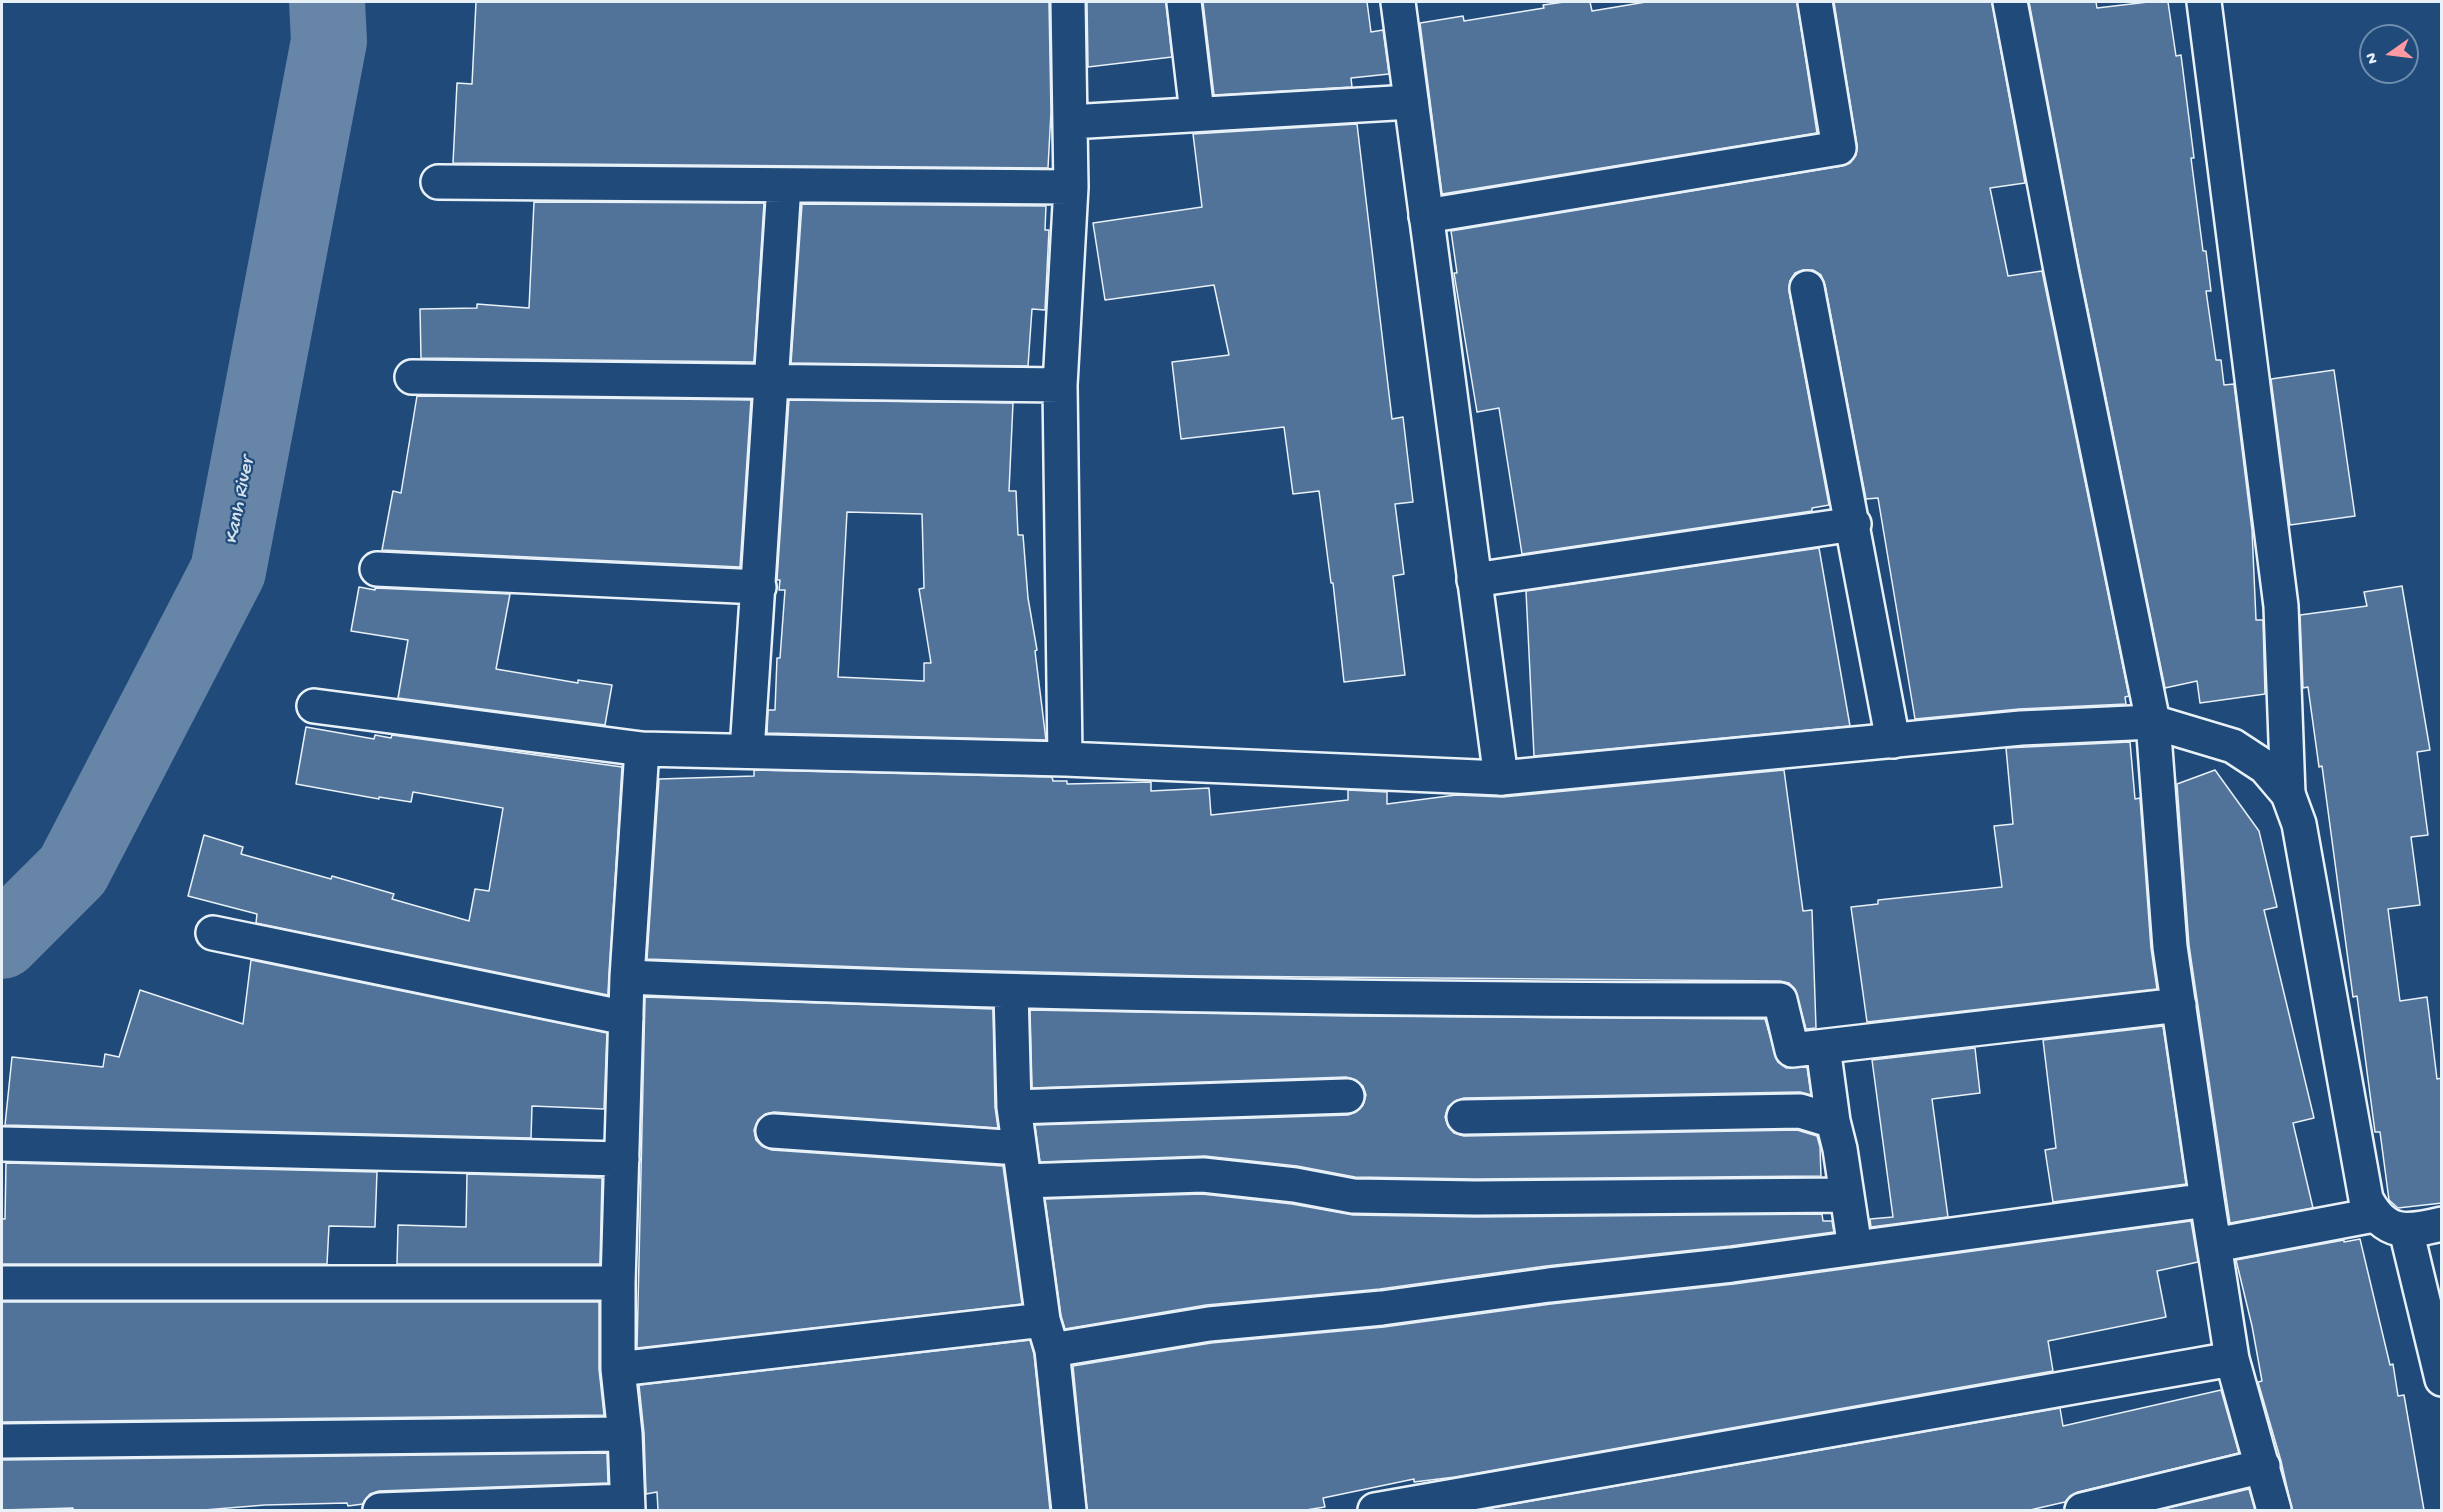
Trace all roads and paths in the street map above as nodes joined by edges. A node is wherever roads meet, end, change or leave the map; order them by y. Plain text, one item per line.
1 (1068, 2) edge
2 (1184, 2) edge
3 (1398, 2) edge
4 (1815, 2) edge
5 (2010, 2) edge
6 (2204, 2) edge
7 (1411, 102) junction
8 (1197, 114) junction
9 (1070, 122) junction
10 (438, 182) dead end
11 (784, 185) junction
12 (1071, 187) junction
13 (1426, 216) junction
14 (1807, 288) dead end
15 (412, 376) dead end
16 (773, 381) junction
17 (1060, 385) junction
18 (1854, 524) junction
19 (377, 569) dead end
20 (1474, 580) junction
21 (759, 587) junction
22 (314, 706) dead end
23 (2153, 722) junction
24 (1893, 741) junction
25 (642, 749) junction
26 (747, 751) junction
27 (1065, 759) junction
28 (1501, 778) junction
29 (2288, 794) junction
30 (213, 933) dead end
31 (627, 977) junction
32 (1011, 992) junction
33 (2178, 1005) junction
34 (626, 1018) junction
35 (1823, 1047) junction
36 (1347, 1096) dead end
37 (1014, 1107) junction
38 (1464, 1117) dead end
39 (1833, 1121) junction
40 (773, 1131) dead end
41 (2, 1144) edge
42 (1019, 1148) junction
43 (622, 1159) junction
44 (1024, 1181) junction
45 (1846, 1195) junction
46 (2207, 1200) junction
47 (2374, 1215) junction
48 (2442, 1224) edge
49 (2406, 1230) junction
50 (2215, 1245) junction
51 (1855, 1248) junction
52 (2, 1283) edge
53 (618, 1283) junction
54 (1047, 1335) junction
55 (2232, 1359) junction
56 (618, 1369) junction
57 (2442, 1379) edge
58 (625, 1434) junction
59 (2, 1441) edge
60 (2263, 1466) junction
61 (627, 1506) edge
62 (381, 1510) edge
63 (1070, 1510) edge
64 (1375, 1510) edge
65 (2082, 1510) edge
66 (2274, 1510) edge

1 - 9 street
2 - 8 street
3 - 7 street
4 - 13 street
5 - 23 street
6 - 29 street
7 - 8 street
7 - 13 street
8 - 9 street
9 - 12 street
10 - 11 street
11 - 12 street
11 - 16 street
12 - 17 street
13 - 20 street
14 - 18 street
15 - 16 street
16 - 17 street
16 - 21 street
17 - 27 street
18 - 20 street
18 - 24 street
19 - 21 street
20 - 28 street
21 - 26 street
22 - 25 street
23 - 24 street
23 - 29 street
23 - 33 street
24 - 28 street
25 - 26 street
25 - 31 street
26 - 27 street
27 - 28 street
29 - 47 street
30 - 34 street
31 - 32 street
31 - 34 street
32 - 35 street
32 - 37 street
33 - 35 street
33 - 46 street
34 - 43 street
35 - 39 street
36 - 37 street
37 - 42 street
38 - 39 street
39 - 45 street
40 - 42 street
41 - 43 street
42 - 44 street
43 - 53 street
44 - 45 street
44 - 54 street
45 - 51 street
46 - 50 street
46 - 51 street
47 - 49 street
47 - 50 street
48 - 49 street
49 - 57 street
50 - 55 street
51 - 54 street
52 - 53 street
53 - 56 street
54 - 56 street
54 - 63 street
55 - 60 street
55 - 64 street
56 - 58 street
58 - 59 street
58 - 61 street
60 - 65 street
60 - 66 street
61 - 62 street

